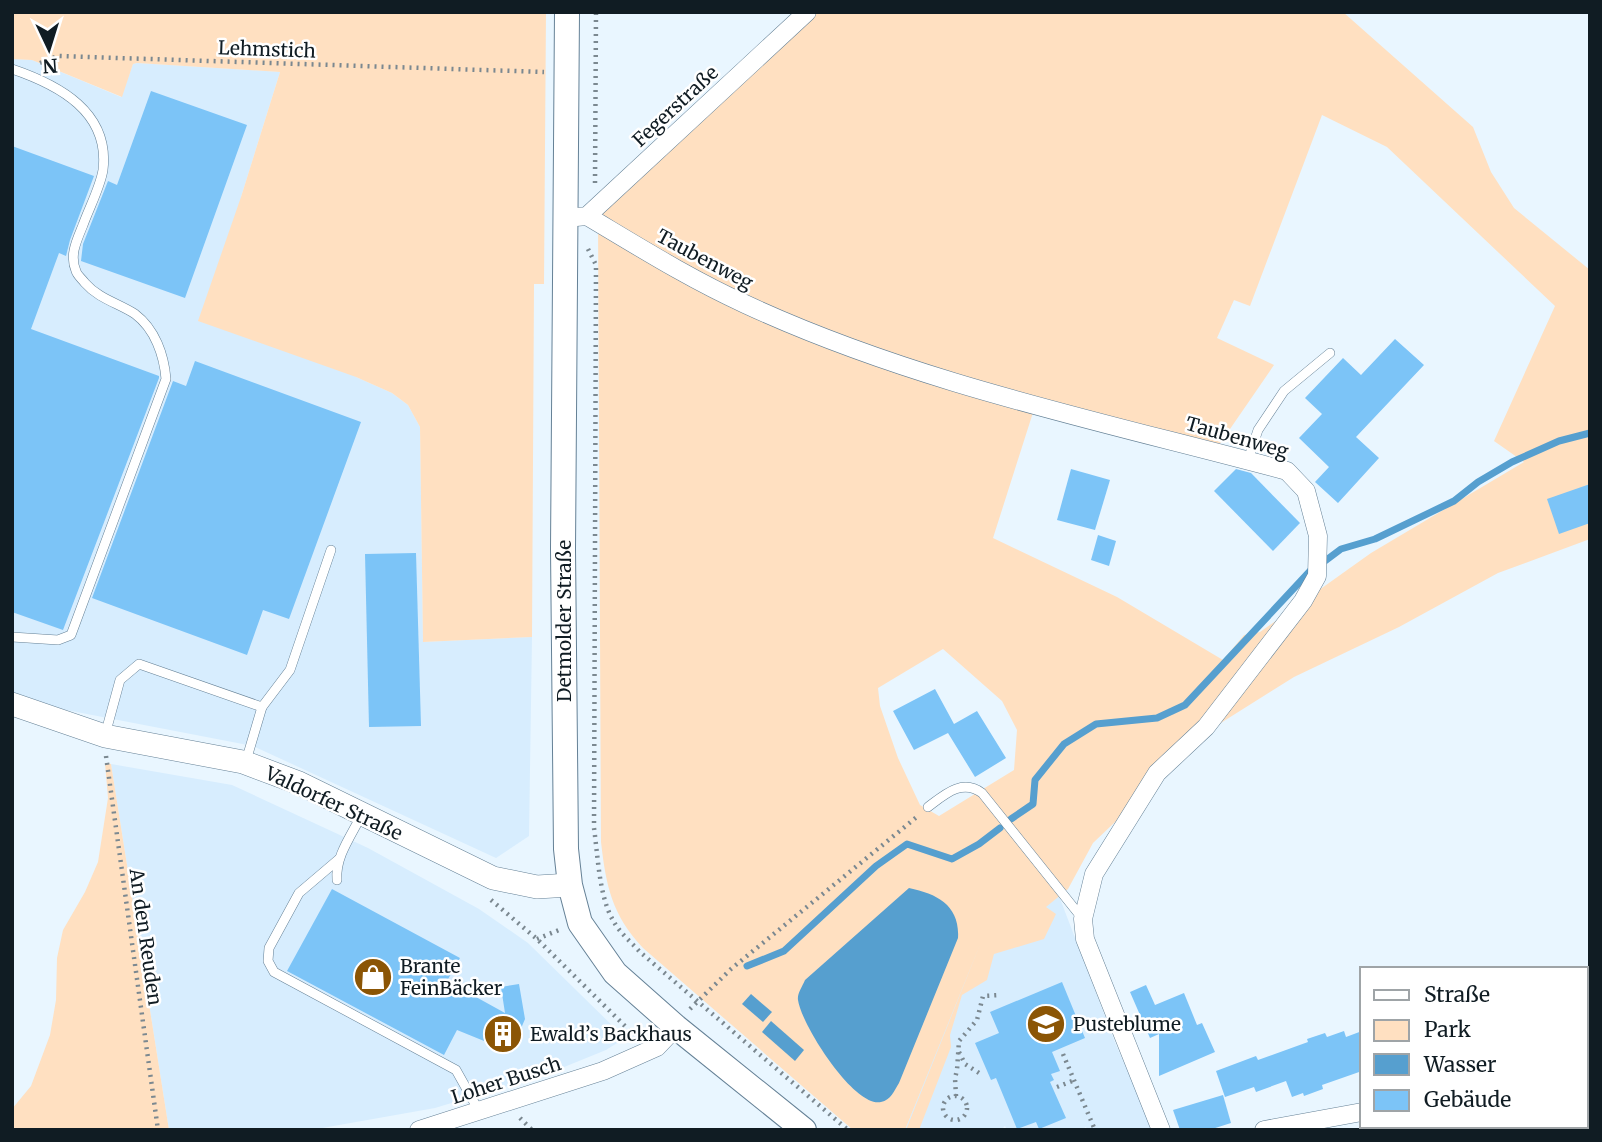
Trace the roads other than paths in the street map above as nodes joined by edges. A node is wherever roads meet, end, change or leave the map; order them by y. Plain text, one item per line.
1 (566, 12) edge
2 (807, 12) edge
3 (12, 69) edge
4 (577, 217) junction
5 (1330, 353) dead end
6 (1248, 460) junction
7 (331, 550) dead end
8 (12, 638) edge
9 (12, 704) edge
10 (262, 707) junction
11 (105, 742) junction
12 (245, 763) junction
13 (928, 807) road end
14 (362, 814) junction
15 (339, 859) junction
16 (338, 880) dead end
17 (570, 885) junction
18 (1083, 919) junction
19 (677, 1027) junction
20 (479, 1111) junction
21 (1360, 1112) edge
22 (419, 1130) edge
23 (804, 1130) edge
24 (1161, 1130) edge
25 (1264, 1130) edge

1 - 4 main road, Detmolder Straße
2 - 4 street, Fegerstraße
3 - 8 lane
4 - 6 street, Taubenweg
4 - 17 main road, Detmolder Straße
5 - 6 lane
6 - 18 street, Taubenweg
7 - 10 lane
9 - 11 street, Valdorfer Straße
10 - 11 lane
10 - 12 lane
11 - 12 street, Valdorfer Straße
12 - 14 street, Valdorfer Straße
13 - 18 lane
14 - 15 lane
14 - 17 street, Valdorfer Straße
15 - 16 lane
15 - 20 lane
17 - 19 main road, Detmolder Straße
18 - 24 street, Taubenweg
19 - 20 street, Loher Busch
19 - 23 main road, Detmolder Straße
20 - 22 street, Loher Busch
21 - 25 street

